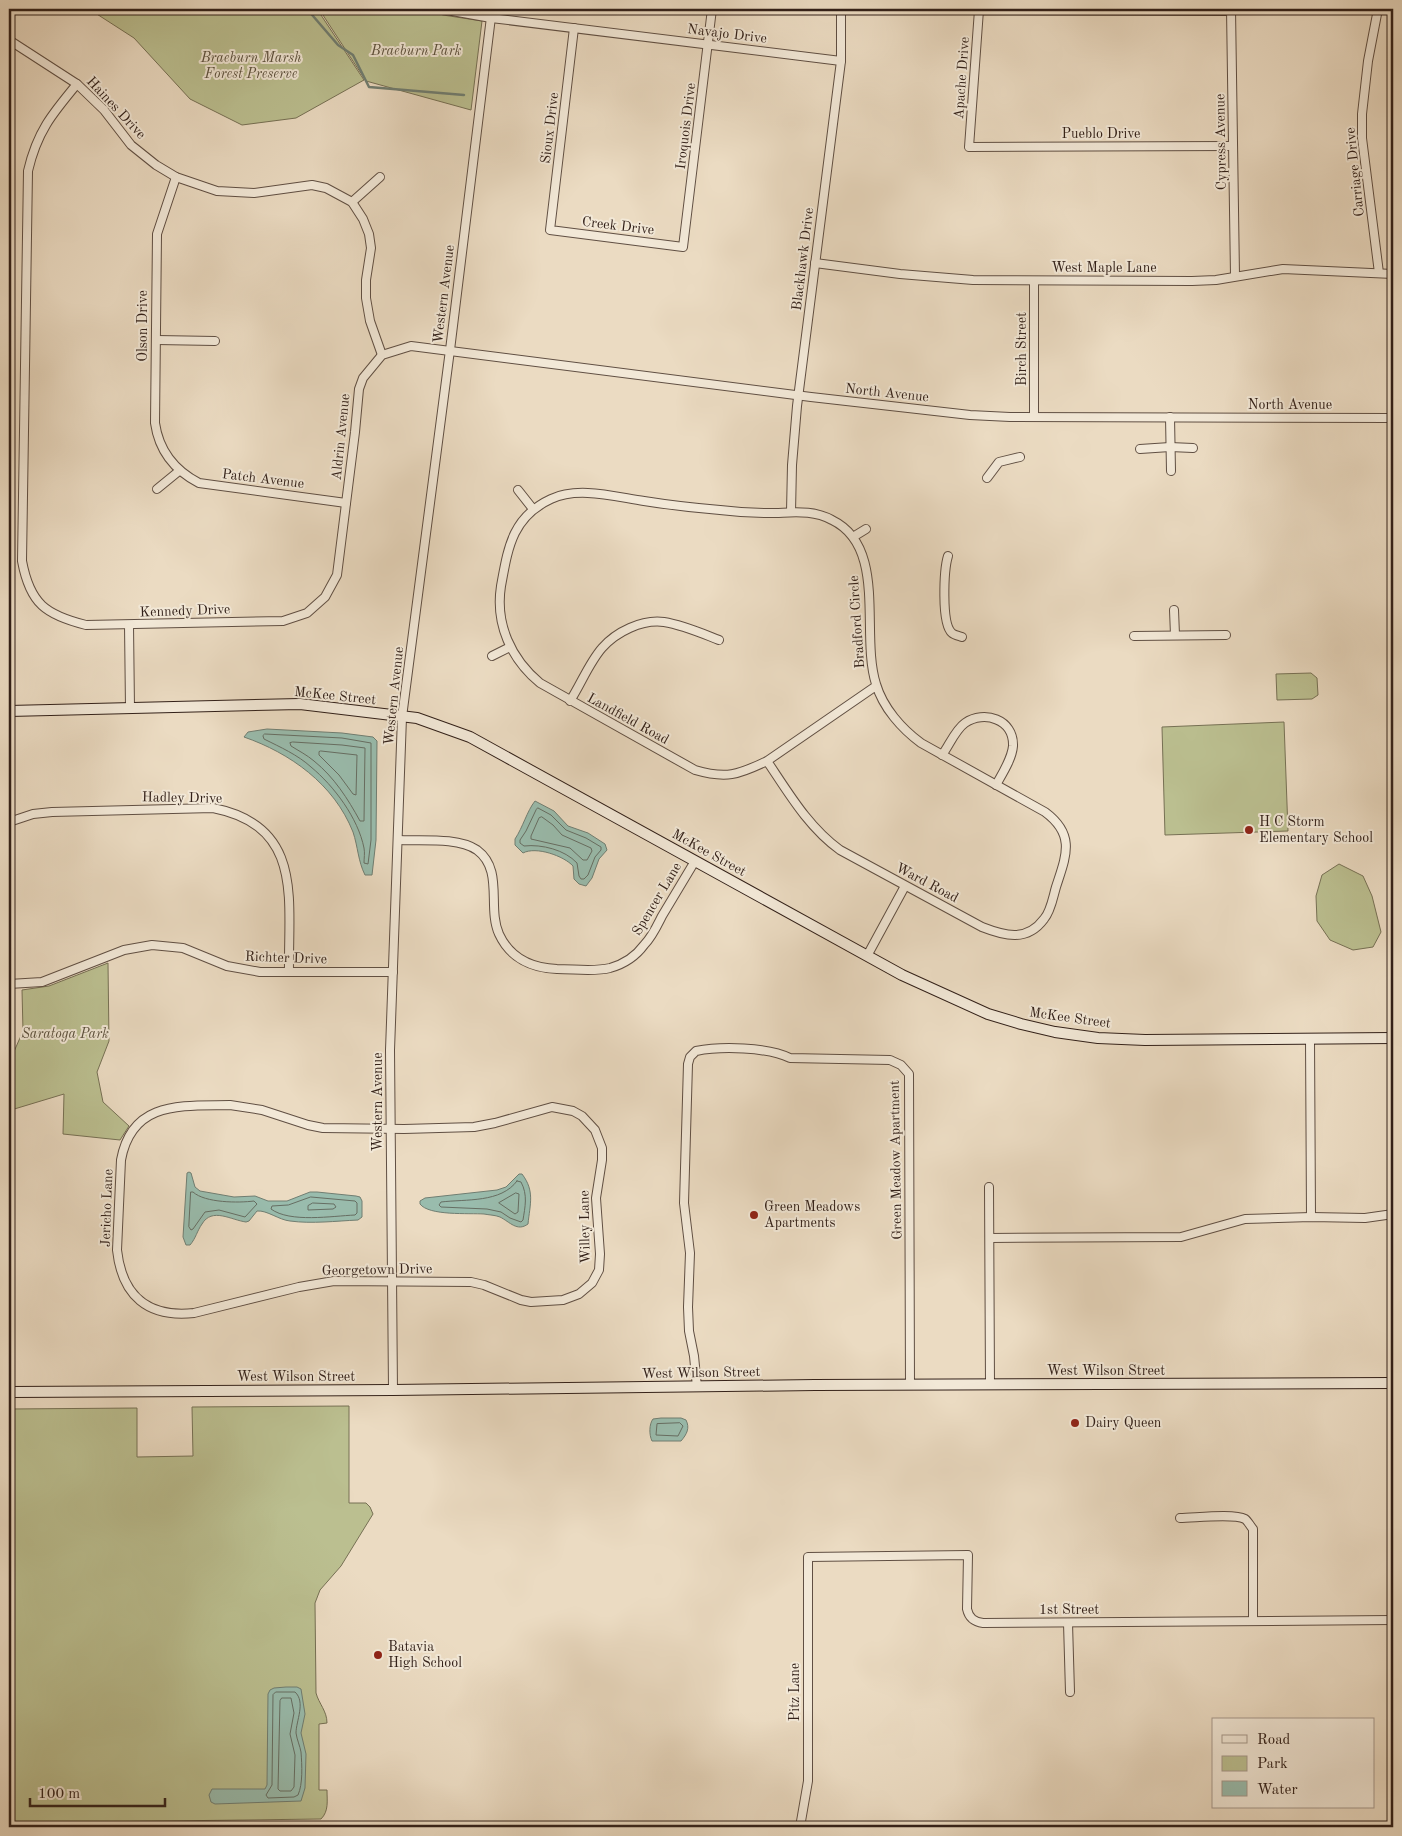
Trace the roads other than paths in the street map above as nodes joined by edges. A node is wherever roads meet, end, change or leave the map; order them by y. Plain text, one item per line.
1 (441, 9) edge
2 (492, 9) edge
3 (712, 9) edge
4 (841, 9) edge
5 (1378, 9) edge
6 (1231, 10) edge
7 (491, 18) junction
8 (574, 28) junction
9 (9, 40) edge
10 (708, 45) junction
11 (841, 61) junction
12 (77, 84) junction
13 (1233, 146) junction
14 (969, 147) joint
15 (380, 176) dead end
16 (176, 177) junction
17 (352, 202) junction
18 (550, 230) joint
19 (683, 247) joint
20 (815, 263) junction
21 (1379, 273) junction
22 (1393, 274) edge
23 (1235, 276) junction
24 (1034, 280) junction
25 (156, 340) junction
26 (215, 341) dead end
27 (450, 350) junction
28 (382, 355) junction
29 (798, 395) junction
30 (1034, 417) junction
31 (1170, 417) junction
32 (1393, 418) edge
33 (1170, 447) junction
34 (1194, 448) dead end
35 (1140, 450) dead end
36 (1020, 457) dead end
37 (179, 471) junction
38 (1172, 471) dead end
39 (988, 478) dead end
40 (157, 489) dead end
41 (518, 490) dead end
42 (346, 503) junction
43 (534, 508) junction
44 (791, 512) junction
45 (866, 529) dead end
46 (853, 537) junction
47 (948, 556) dead end
48 (325, 598) joint
49 (1174, 610) dead end
50 (129, 625) junction
51 (1174, 635) junction
52 (1226, 635) dead end
53 (1134, 636) dead end
54 (962, 638) dead end
55 (719, 640) dead end
56 (510, 647) junction
57 (492, 656) dead end
58 (876, 686) junction
59 (570, 701) junction
60 (130, 708) junction
61 (9, 711) edge
62 (402, 717) junction
63 (942, 755) junction
64 (767, 761) junction
65 (996, 785) junction
66 (9, 822) edge
67 (399, 840) junction
68 (1066, 852) joint
69 (695, 861) junction
70 (905, 886) junction
71 (867, 956) junction
72 (289, 972) junction
73 (393, 972) junction
74 (9, 984) edge
75 (1393, 1038) edge
76 (1310, 1039) junction
77 (390, 1129) junction
78 (989, 1187) dead end
79 (1393, 1214) edge
80 (1312, 1217) junction
81 (990, 1238) junction
82 (392, 1281) junction
83 (592, 1283) joint
84 (134, 1295) joint
85 (1393, 1383) edge
86 (910, 1385) junction
87 (990, 1385) junction
88 (697, 1387) junction
89 (394, 1390) junction
90 (9, 1392) edge
91 (1180, 1518) dead end
92 (808, 1556) joint
93 (1393, 1620) edge
94 (1253, 1621) junction
95 (1068, 1623) junction
96 (1070, 1692) dead end
97 (800, 1827) edge
98 (1293, 1827) edge
99 (1393, 1827) edge

1 - 7 street, Navajo Drive
2 - 7 street, Western Avenue
3 - 10 street, Iroquois Drive
4 - 11 street, Blackhawk Drive
5 - 21 street, Carriage Drive
6 - 13 street, Cypress Avenue
6 - 14 street, Apache Drive
7 - 8 street, Navajo Drive
7 - 27 street, Western Avenue
8 - 10 street, Navajo Drive
8 - 18 street, Sioux Drive
9 - 12 street, Haines Drive
10 - 11 street, Navajo Drive
10 - 19 street, Iroquois Drive
11 - 20 street, Blackhawk Drive
12 - 16 street, Haines Drive
12 - 50 street, Kennedy Drive
13 - 14 street, Pueblo Drive
13 - 23 street, Cypress Avenue
15 - 17 street
16 - 17 street, Haines Drive
16 - 25 street, Olson Drive
17 - 28 street
18 - 19 street, Creek Drive
20 - 24 street, West Maple Lane
20 - 29 street, Blackhawk Drive
21 - 22 street, West Maple Lane
21 - 23 street, West Maple Lane
23 - 24 street, West Maple Lane
24 - 30 street, Birch Street
25 - 26 street
25 - 37 street, Olson Drive
27 - 28 street, North Avenue
27 - 29 street, North Avenue
27 - 62 street, Western Avenue
28 - 42 street, Aldrin Avenue
29 - 30 street, North Avenue
29 - 44 street, Blackhawk Drive
30 - 31 street, North Avenue
31 - 32 street, North Avenue
31 - 33 street
33 - 34 street
33 - 35 street
33 - 38 street
36 - 39 street
37 - 40 street
37 - 42 street, Patch Avenue
41 - 43 street
42 - 48 street, Aldrin Avenue
43 - 44 street, Bradford Circle
43 - 56 street, Landfield Road
44 - 46 street, Bradford Circle
45 - 46 street
46 - 58 street, Bradford Circle
47 - 54 street
48 - 50 street, Kennedy Drive
49 - 51 street
50 - 60 street
51 - 52 street
51 - 53 street
55 - 59 street
56 - 57 street
56 - 59 street, Landfield Road
58 - 63 street, Bradford Circle
58 - 64 street, Landfield Road
59 - 64 street, Landfield Road
60 - 61 main road, McKee Street
60 - 62 main road, McKee Street
62 - 67 street, Western Avenue
62 - 69 main road, McKee Street
63 - 65 street, Bradford Circle
63 - 65 street
64 - 70 street, Ward Road
65 - 68 street, Bradford Circle
66 - 72 street, Hadley Drive
67 - 69 street, Spencer Lane
67 - 73 street, Western Avenue
68 - 70 street, Ward Road
69 - 71 main road, McKee Street
70 - 71 street
71 - 76 main road, McKee Street
72 - 73 street, Richter Drive
72 - 74 street, Richter Drive
73 - 77 street, Western Avenue
75 - 76 main road, McKee Street
76 - 80 street
77 - 82 street, Western Avenue
77 - 83 street, Willey Lane
77 - 84 street, Jericho Lane
78 - 81 street
79 - 80 street
80 - 81 street
81 - 87 street
82 - 83 street, Georgetown Drive
82 - 84 street, Georgetown Drive
82 - 89 street, Western Avenue
85 - 87 main road, West Wilson Street
86 - 87 main road, West Wilson Street
86 - 88 main road, West Wilson Street
86 - 88 street, Green Meadow Apartment
88 - 89 main road, West Wilson Street
89 - 90 main road, West Wilson Street
91 - 94 street
92 - 95 street, 1st Street
92 - 97 street, Pitz Lane
93 - 94 street, 1st Street
94 - 95 street, 1st Street
95 - 96 street
98 - 99 main road

